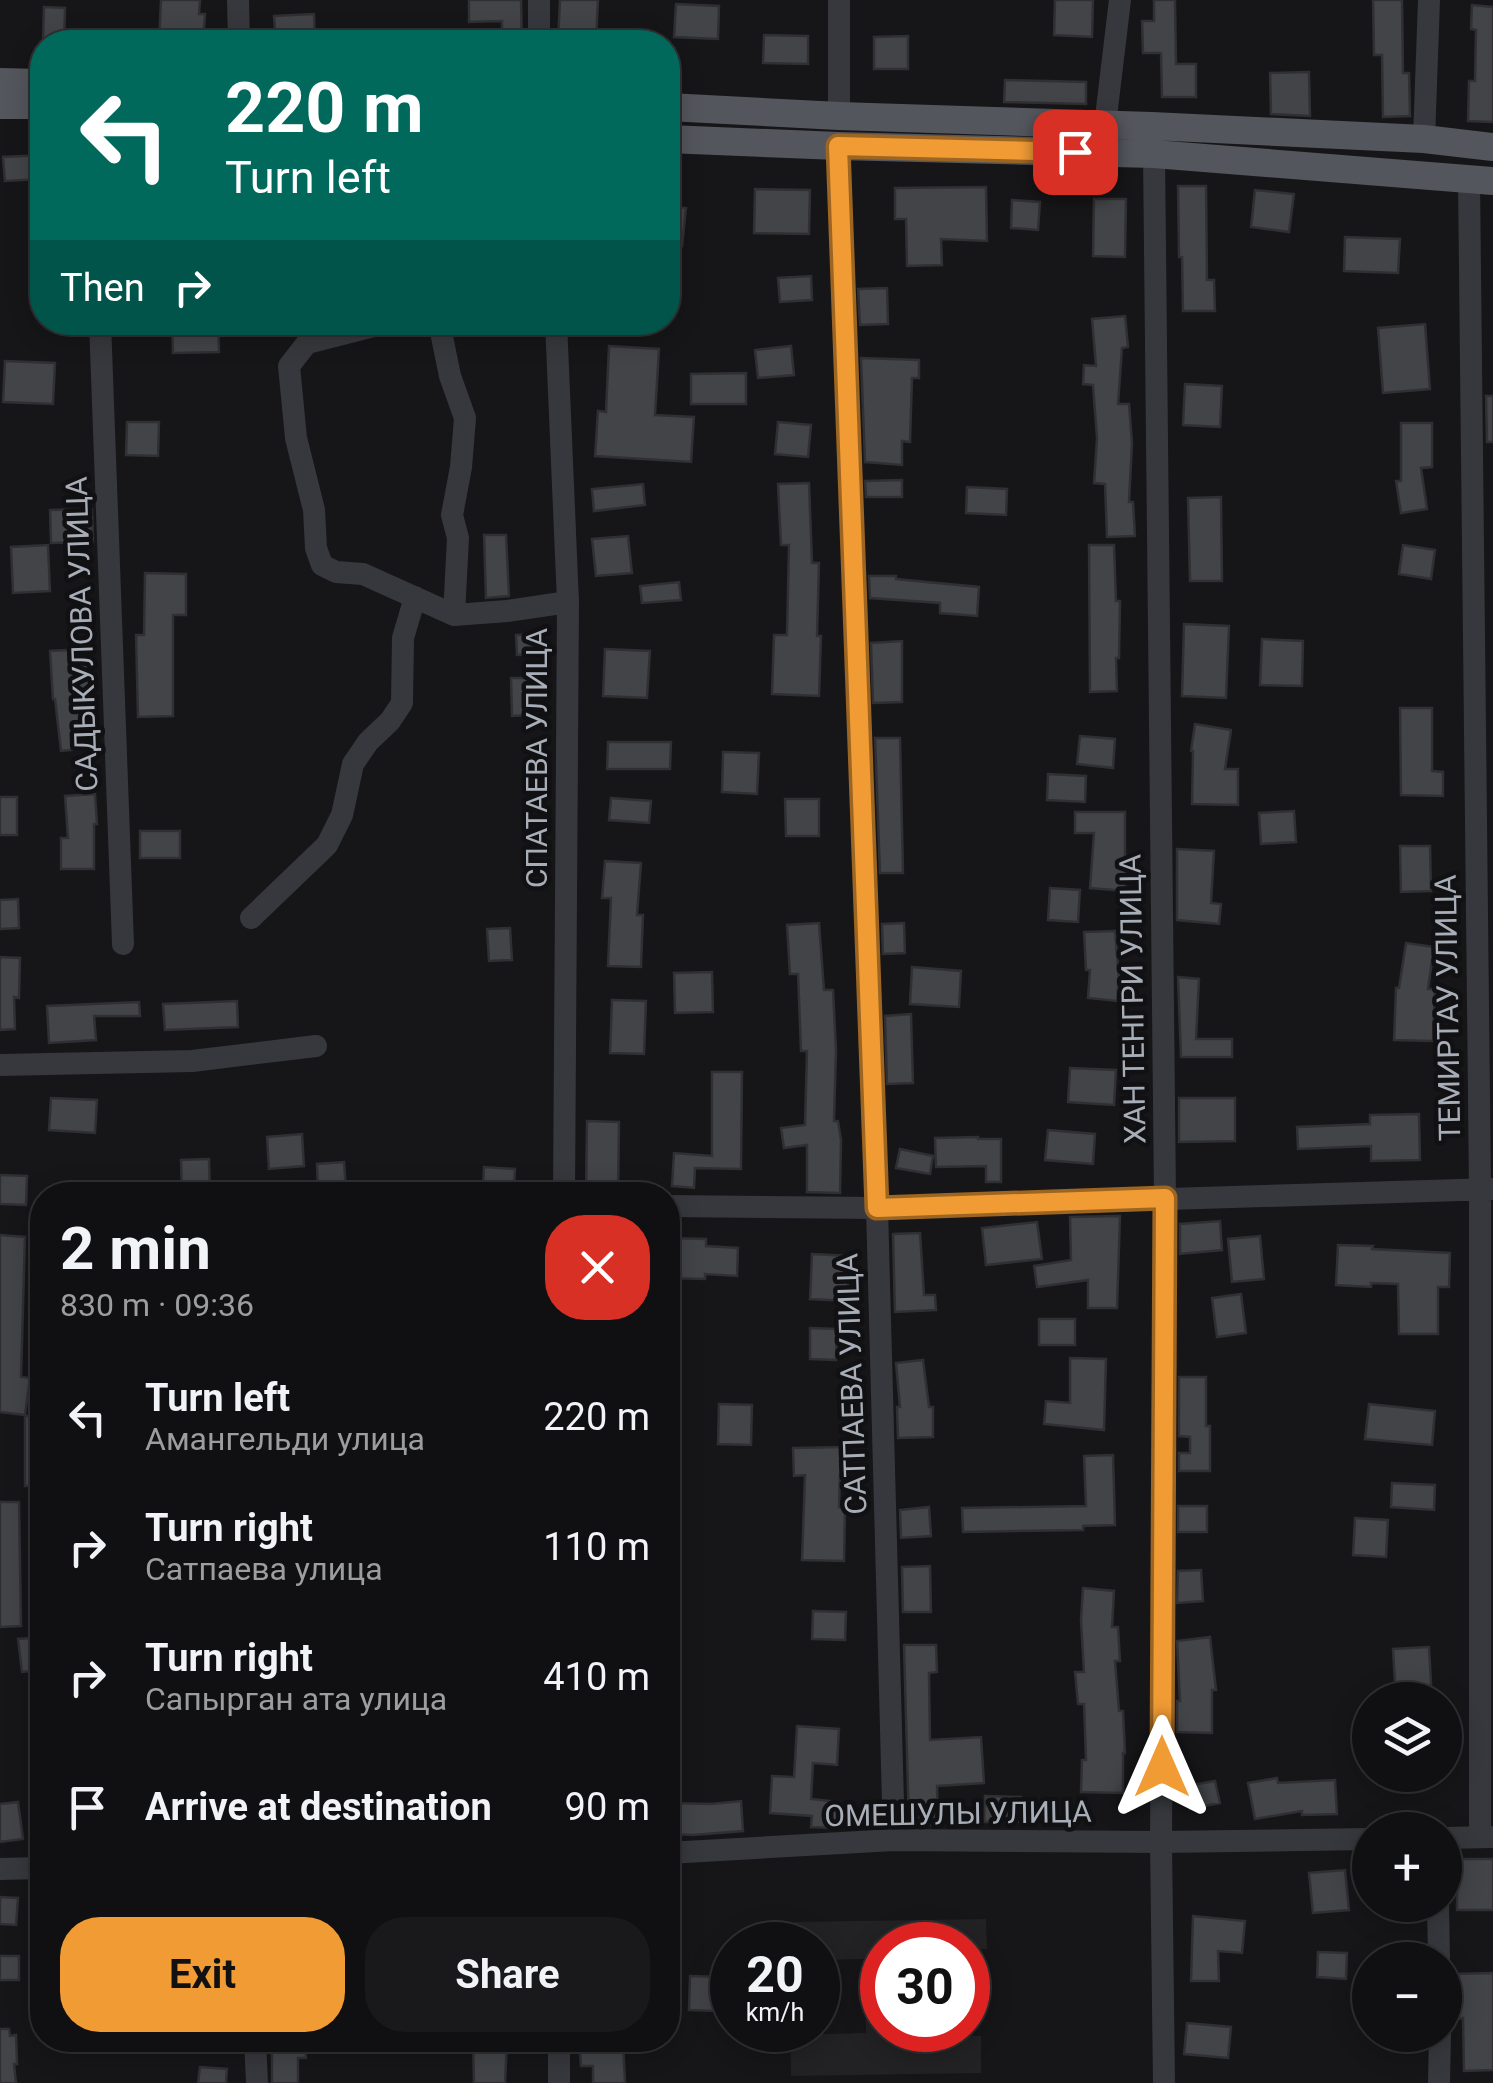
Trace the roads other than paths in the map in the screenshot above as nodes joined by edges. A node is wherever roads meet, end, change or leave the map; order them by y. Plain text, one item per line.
1 (238, 0) edge
2 (539, 0) edge
3 (839, 0) edge
4 (1120, 0) edge
5 (1429, 0) edge
6 (239, 30) edge
7 (539, 30) edge
8 (0, 82) edge
9 (30, 83) edge
10 (0, 105) edge
11 (30, 105) edge
12 (680, 108) edge
13 (839, 116) junction
14 (1105, 124) junction
15 (680, 139) edge
16 (1424, 139) junction
17 (838, 146) junction
18 (1493, 147) edge
19 (1154, 154) junction
20 (1481, 180) edge
21 (101, 335) edge
22 (338, 335) edge
23 (442, 335) edge
24 (557, 335) edge
25 (415, 597) junction
26 (568, 602) junction
27 (454, 615) junction
28 (251, 918) dead end
29 (124, 944) dead end
30 (316, 1046) dead end
31 (0, 1066) edge
32 (564, 1182) edge
33 (1486, 1189) edge
34 (1165, 1198) junction
35 (680, 1206) edge
36 (877, 1208) junction
37 (1486, 1837) edge
38 (1352, 1839) edge
39 (894, 1840) junction
40 (1161, 1842) junction
41 (680, 1852) edge
42 (30, 1868) edge
43 (0, 1869) edge
44 (256, 2052) edge
45 (558, 2052) edge
46 (1440, 2052) edge
47 (257, 2083) edge
48 (559, 2083) edge
49 (1164, 2083) edge
50 (1440, 2083) edge

1 - 6 street
2 - 7 street
3 - 13 street
4 - 14 street
5 - 16 street
8 - 9 main road
10 - 11 main road
12 - 13 main road
13 - 14 main road
14 - 16 main road
15 - 17 main road
16 - 18 main road
17 - 19 main road
17 - 36 street, САТПАЕВА УЛИЦА
19 - 20 main road
19 - 34 street, ХАН ТЕНГРИ УЛИЦА
20 - 33 street, ТЕМИРТАУ УЛИЦА
21 - 29 street, САДЫКУЛОВА УЛИЦА
22 - 25 street
23 - 27 street
24 - 26 street, СПАТАЕВА УЛИЦА
25 - 27 street
25 - 28 street
26 - 27 street
26 - 32 street, СПАТАЕВА УЛИЦА
30 - 31 street
33 - 34 street
33 - 37 street, ТЕМИРТАУ УЛИЦА
34 - 36 street
34 - 40 street, ХАН ТЕНГРИ УЛИЦА
35 - 36 street
36 - 39 street, САТПАЕВА УЛИЦА
38 - 40 street, ОМЕШУЛЫ УЛИЦА
39 - 40 street, ОМЕШУЛЫ УЛИЦА
39 - 41 street, ОМЕШУЛЫ УЛИЦА
40 - 49 street, ХАН ТЕНГРИ УЛИЦА
42 - 43 street
44 - 47 street
45 - 48 street
46 - 50 street

